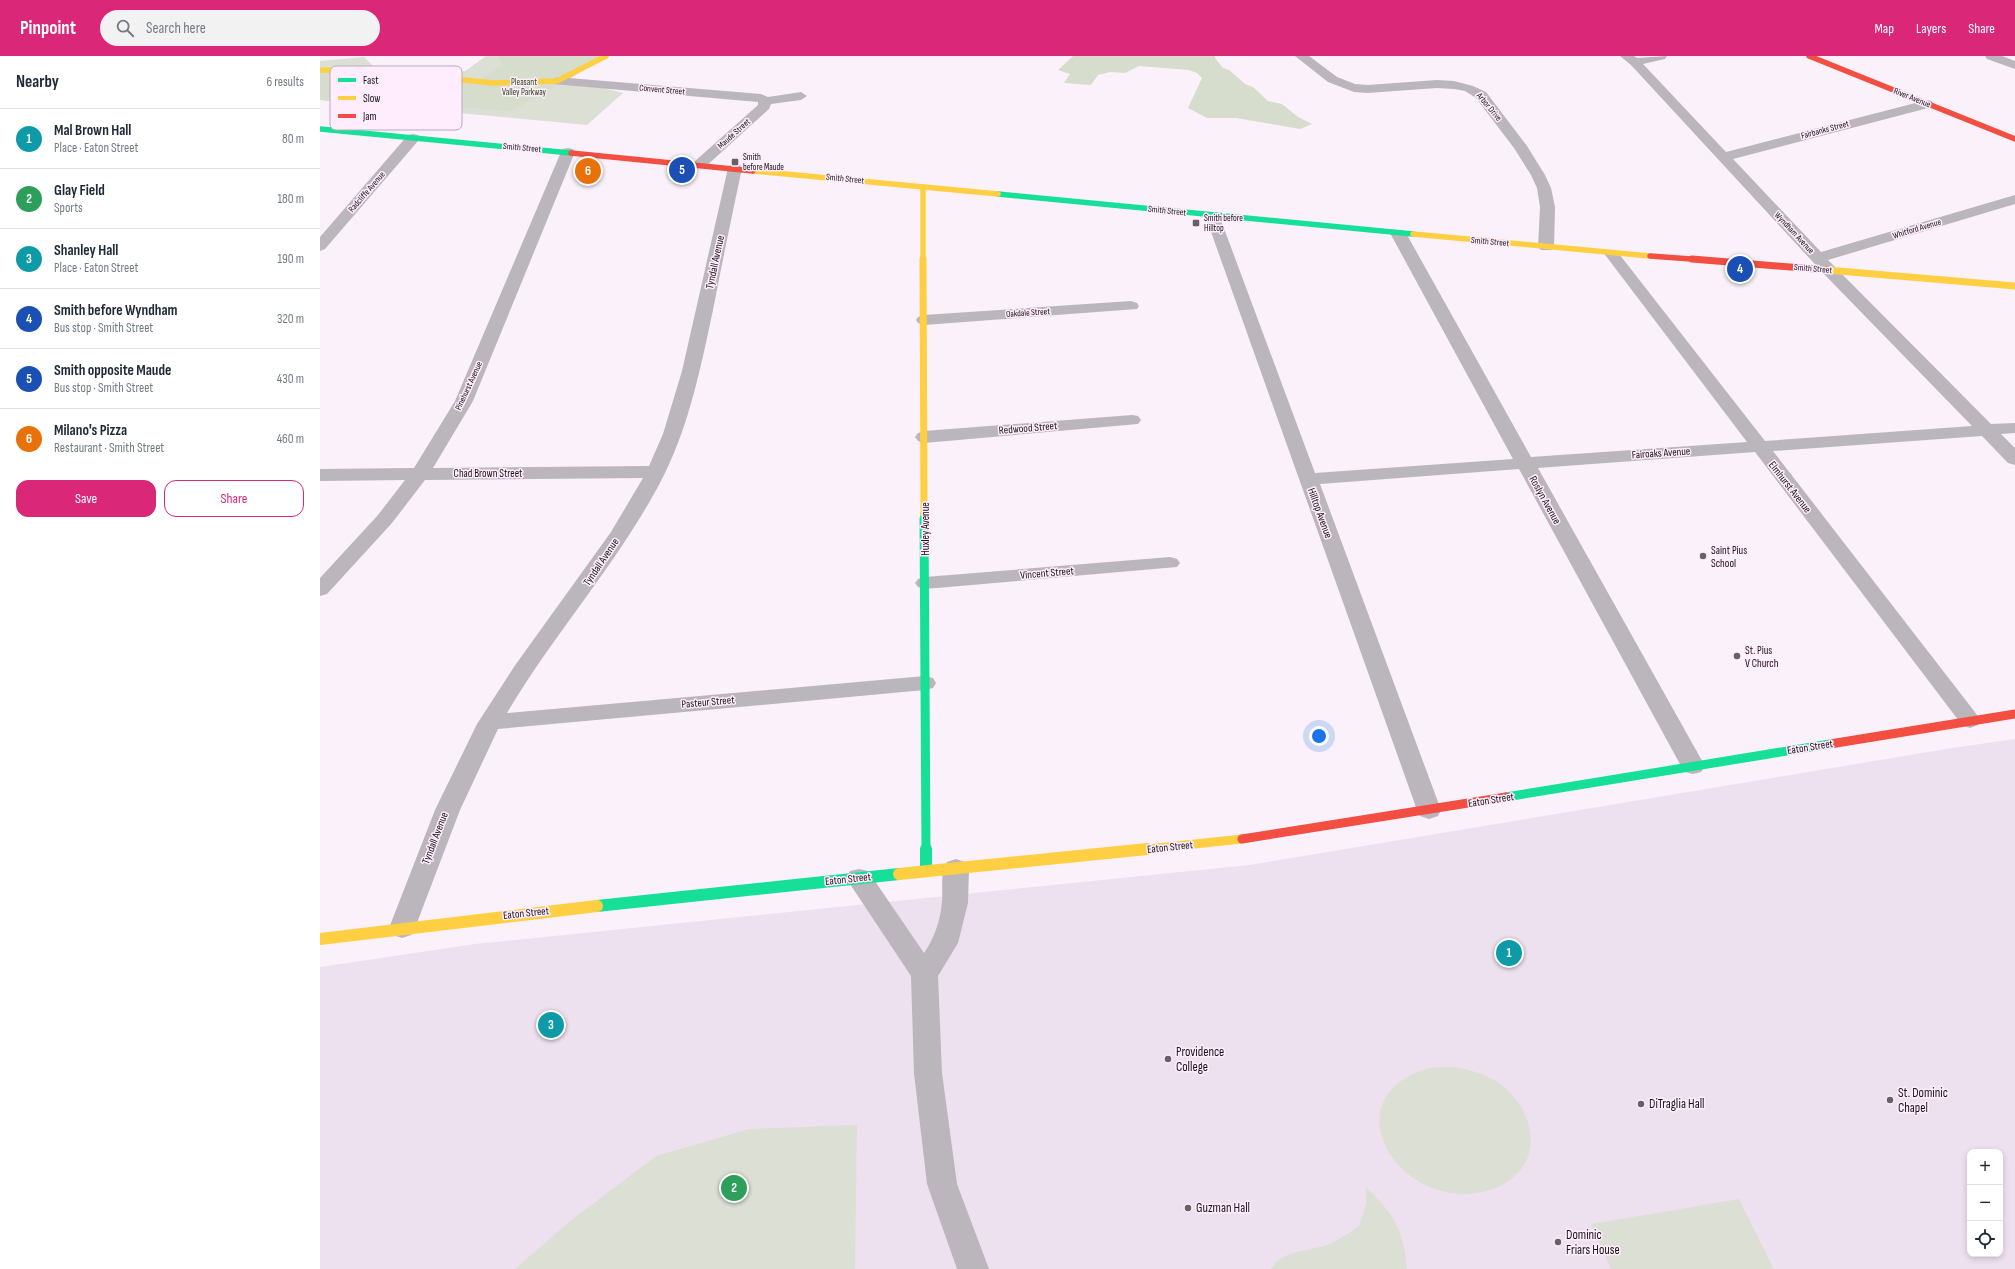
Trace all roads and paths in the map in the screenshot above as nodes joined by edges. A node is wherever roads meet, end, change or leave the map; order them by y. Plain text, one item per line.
1 (606, 56) edge
2 (1301, 56) edge
3 (1661, 56) edge
4 (1809, 56) edge
5 (1991, 56) edge
6 (1631, 59) edge
7 (2015, 65) edge
8 (320, 70) edge
9 (330, 70) edge
10 (462, 79) edge
11 (557, 81) junction
12 (801, 96) dead end
13 (765, 101) junction
14 (1927, 104) junction
15 (320, 129) edge
16 (330, 130) edge
17 (330, 130) edge
18 (413, 138) junction
19 (2015, 139) edge
20 (568, 152) junction
21 (1723, 156) junction
22 (699, 165) junction
23 (735, 168) junction
24 (923, 187) junction
25 (2015, 199) edge
26 (1212, 216) junction
27 (1398, 233) junction
28 (320, 246) edge
29 (1546, 247) junction
30 (1611, 253) junction
31 (1824, 265) junction
32 (2015, 286) edge
33 (1131, 306) dead end
34 (924, 320) junction
35 (1132, 420) dead end
36 (2015, 428) edge
37 (1986, 430) junction
38 (924, 437) junction
39 (1759, 446) junction
40 (2015, 460) edge
41 (1525, 463) junction
42 (655, 472) junction
43 (420, 474) junction
44 (320, 475) edge
45 (1308, 479) junction
46 (1170, 563) dead end
47 (925, 583) junction
48 (320, 590) edge
49 (925, 683) junction
50 (2015, 714) edge
51 (1970, 720) junction
52 (490, 722) junction
53 (1693, 766) junction
54 (1429, 810) junction
55 (956, 868) junction
56 (926, 871) junction
57 (859, 878) junction
58 (402, 928) junction
59 (320, 939) edge
60 (924, 975) junction
61 (973, 1269) edge

1 - 11 street
2 - 29 street, Arbor Drive
3 - 6 street
4 - 14 street, River Avenue
5 - 7 street
6 - 21 street, Wyndham Avenue
8 - 9 street
10 - 11 street
11 - 13 street, Convent Street
12 - 13 street
13 - 22 street, Maude Street
14 - 19 street, River Avenue
14 - 21 street, Fairbanks Street
15 - 16 street, Smith Street
17 - 18 street, Smith Street
18 - 20 street, Smith Street
18 - 28 street, Radcliffe Avenue
20 - 22 street, Smith Street
20 - 43 street, Pinehurst Avenue
21 - 31 street, Wyndham Avenue
22 - 23 street, Smith Street
23 - 24 street, Smith Street
23 - 42 street, Tyndall Avenue
24 - 26 street, Smith Street
24 - 34 street, Huxley Avenue
25 - 31 street, Whitford Avenue
26 - 27 street, Smith Street
26 - 45 street, Hilltop Avenue
27 - 29 street, Smith Street
27 - 41 street, Roslyn Avenue
29 - 30 street, Smith Street
30 - 31 street, Smith Street
30 - 39 street, Elmhurst Avenue
31 - 32 street, Smith Street
31 - 37 street, Wyndham Avenue
33 - 34 street, Oakdale Street
34 - 38 street, Huxley Avenue
35 - 38 street, Redwood Street
36 - 37 street, Fairoaks Avenue
37 - 39 street, Fairoaks Avenue
37 - 40 street, Wyndham Avenue
38 - 47 street, Huxley Avenue
39 - 41 street, Fairoaks Avenue
39 - 51 street, Elmhurst Avenue
41 - 45 street, Fairoaks Avenue
41 - 53 street, Roslyn Avenue
42 - 43 street, Chad Brown Street
42 - 52 street, Tyndall Avenue
43 - 44 street, Chad Brown Street
43 - 48 street, Pinehurst Avenue
45 - 54 street, Hilltop Avenue
46 - 47 street, Vincent Street
47 - 49 street, Huxley Avenue
49 - 52 street, Pasteur Street
49 - 56 street, Huxley Avenue
50 - 51 street, Eaton Street
51 - 53 street, Eaton Street
52 - 58 street, Tyndall Avenue
53 - 54 street, Eaton Street
54 - 55 street, Eaton Street
55 - 56 street, Eaton Street
55 - 60 street
56 - 57 street, Eaton Street
57 - 58 street, Eaton Street
57 - 60 street
58 - 59 street, Eaton Street
60 - 61 street

